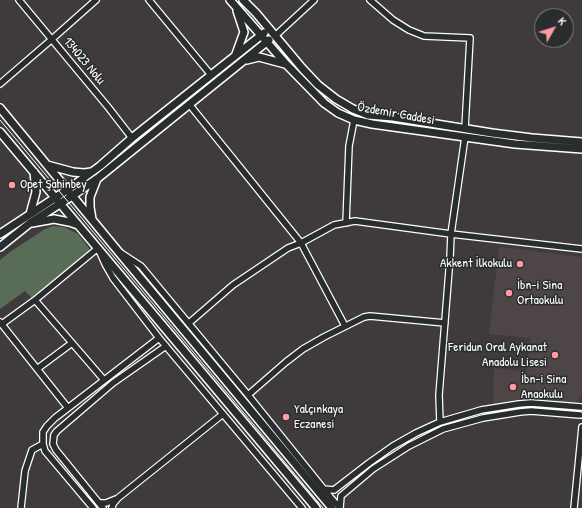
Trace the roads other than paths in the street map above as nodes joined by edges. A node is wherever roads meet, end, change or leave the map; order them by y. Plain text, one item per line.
1 (19, 0) edge
2 (96, 0) edge
3 (149, 0) edge
4 (230, 0) edge
5 (243, 0) edge
6 (314, 0) edge
7 (370, 0) edge
8 (235, 7) junction
9 (269, 29) junction
10 (261, 36) junction
11 (274, 36) junction
12 (51, 40) junction
13 (267, 42) junction
14 (236, 55) junction
15 (245, 60) junction
16 (286, 64) junction
17 (211, 75) junction
18 (0, 84) edge
19 (189, 104) junction
20 (0, 108) edge
21 (354, 120) junction
22 (465, 128) junction
23 (0, 132) edge
24 (465, 137) junction
25 (132, 138) junction
26 (580, 141) edge
27 (582, 149) edge
28 (47, 165) junction
29 (34, 172) junction
30 (91, 172) junction
31 (98, 178) junction
32 (67, 190) junction
33 (72, 196) junction
34 (55, 197) junction
35 (60, 203) junction
36 (30, 214) junction
37 (93, 221) junction
38 (346, 222) junction
39 (30, 224) junction
40 (79, 225) junction
41 (0, 234) edge
42 (451, 234) junction
43 (301, 242) junction
44 (0, 247) edge
45 (98, 248) junction
46 (582, 248) edge
47 (117, 250) junction
48 (36, 300) junction
49 (1, 323) edge
50 (189, 323) junction
51 (445, 323) junction
52 (346, 326) junction
53 (159, 338) junction
54 (152, 343) junction
55 (72, 344) junction
56 (166, 346) junction
57 (158, 351) junction
58 (37, 369) junction
59 (104, 380) junction
60 (248, 395) junction
61 (581, 406) edge
62 (68, 408) junction
63 (224, 414) junction
64 (581, 416) edge
65 (440, 422) junction
66 (582, 427) edge
67 (43, 444) junction
68 (324, 489) junction
69 (334, 490) junction
70 (341, 496) junction
71 (118, 498) junction
72 (101, 506) edge
73 (21, 508) edge
74 (93, 508) edge
75 (112, 508) edge
76 (302, 508) edge
77 (316, 508) edge
78 (332, 508) edge
79 (340, 508) edge
80 (574, 508) edge

1 - 12 street, 134023 Nolu
2 - 12 street
3 - 17 street
4 - 8 main road, Özdemir Caddesi
5 - 9 main road, Özdemir Caddesi
6 - 11 street
7 - 22 street
8 - 10 main road, Özdemir Caddesi
8 - 14 main road
9 - 10 main road
9 - 11 main road, Özdemir Caddesi
10 - 13 main road, Özdemir Caddesi
10 - 14 main road
11 - 13 main road
11 - 22 main road, Özdemir Caddesi
12 - 18 street
12 - 25 street, 134023 Nolu
13 - 15 main road
13 - 16 main road, Özdemir Caddesi
14 - 17 main road
15 - 16 main road
15 - 19 main road
16 - 21 main road, Özdemir Caddesi
17 - 25 main road
19 - 31 main road
19 - 43 street
20 - 28 main road
21 - 24 main road, Özdemir Caddesi
21 - 38 street
22 - 26 main road, Özdemir Caddesi
23 - 29 main road
24 - 27 main road, Özdemir Caddesi
24 - 42 street
25 - 30 main road
28 - 30 main road
28 - 32 main road
29 - 34 main road
29 - 36 main road
30 - 32 main road
31 - 33 main road
31 - 37 main road
32 - 33 main road
32 - 34 main road
33 - 35 main road
33 - 37 main road
34 - 35 main road
34 - 36 main road
35 - 39 main road
35 - 40 main road
36 - 41 main road
37 - 47 main road
38 - 42 street
38 - 43 street
39 - 40 main road
39 - 44 main road
40 - 45 main road
42 - 46 street
42 - 51 street
43 - 50 street
43 - 52 street
45 - 48 street
45 - 53 street
45 - 77 main road
47 - 50 street
47 - 78 main road
48 - 49 street
48 - 55 street
49 - 58 street
50 - 60 street
51 - 52 street
51 - 65 street
52 - 60 street
53 - 54 street
53 - 56 street
54 - 57 street
54 - 59 street
55 - 58 street
55 - 59 street
56 - 57 street
56 - 63 street
57 - 72 street
58 - 62 street
59 - 62 street
60 - 68 street
61 - 64 street
61 - 65 street
62 - 67 street
63 - 71 street
63 - 76 street
64 - 70 street
65 - 69 street
66 - 80 street
67 - 73 street
67 - 74 street
68 - 69 street
68 - 79 street
69 - 70 street
70 - 79 street
71 - 72 street
71 - 75 street

